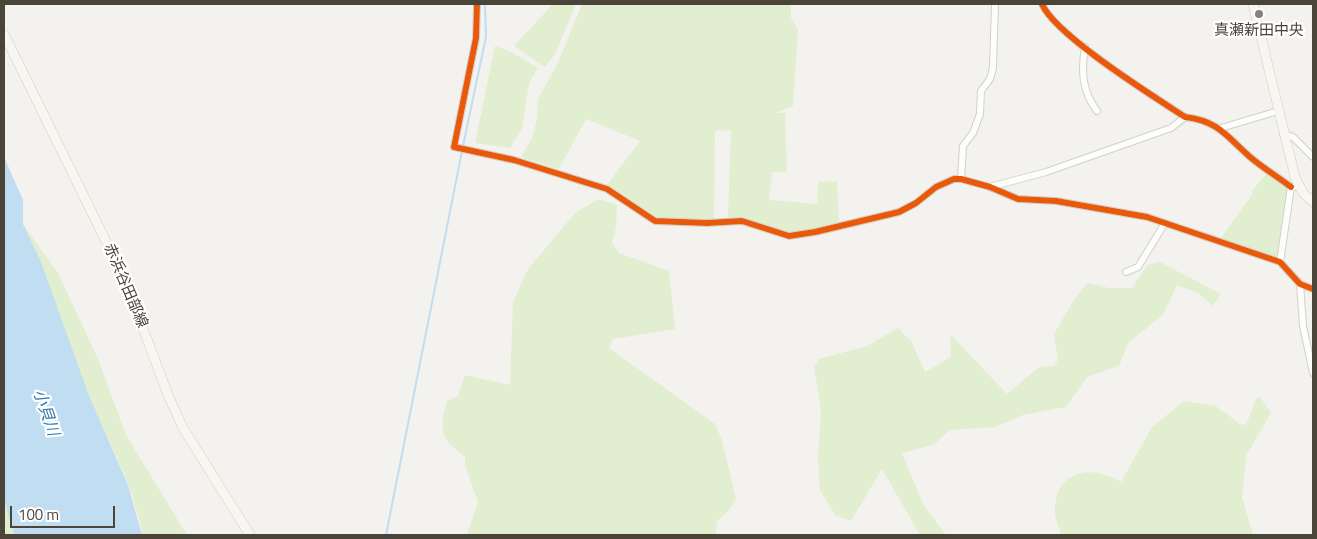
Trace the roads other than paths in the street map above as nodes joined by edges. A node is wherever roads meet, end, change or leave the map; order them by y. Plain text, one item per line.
1 (477, 4) edge
2 (995, 4) edge
3 (1042, 4) edge
4 (1253, 4) edge
5 (4, 34) edge
6 (1085, 47) junction
7 (1097, 111) dead end
8 (1278, 111) junction
9 (1185, 117) junction
10 (1221, 128) junction
11 (1283, 134) junction
12 (1313, 157) edge
13 (960, 179) junction
14 (990, 187) junction
15 (1295, 187) junction
16 (1313, 202) edge
17 (1164, 222) junction
18 (1280, 262) junction
19 (1126, 272) dead end
20 (1300, 284) junction
21 (1313, 289) edge
22 (1313, 373) edge
23 (250, 535) edge

1 - 13 street
2 - 13 street
3 - 6 street
4 - 8 main road
5 - 23 main road, 赤浜谷田部線
6 - 7 street
6 - 9 street
8 - 10 street
8 - 11 main road
9 - 10 street
9 - 14 street
10 - 15 street
11 - 12 street
11 - 15 main road
13 - 14 street
14 - 17 street
15 - 16 main road
15 - 18 street
17 - 18 street
17 - 19 street
18 - 20 street
20 - 21 street
20 - 22 street

